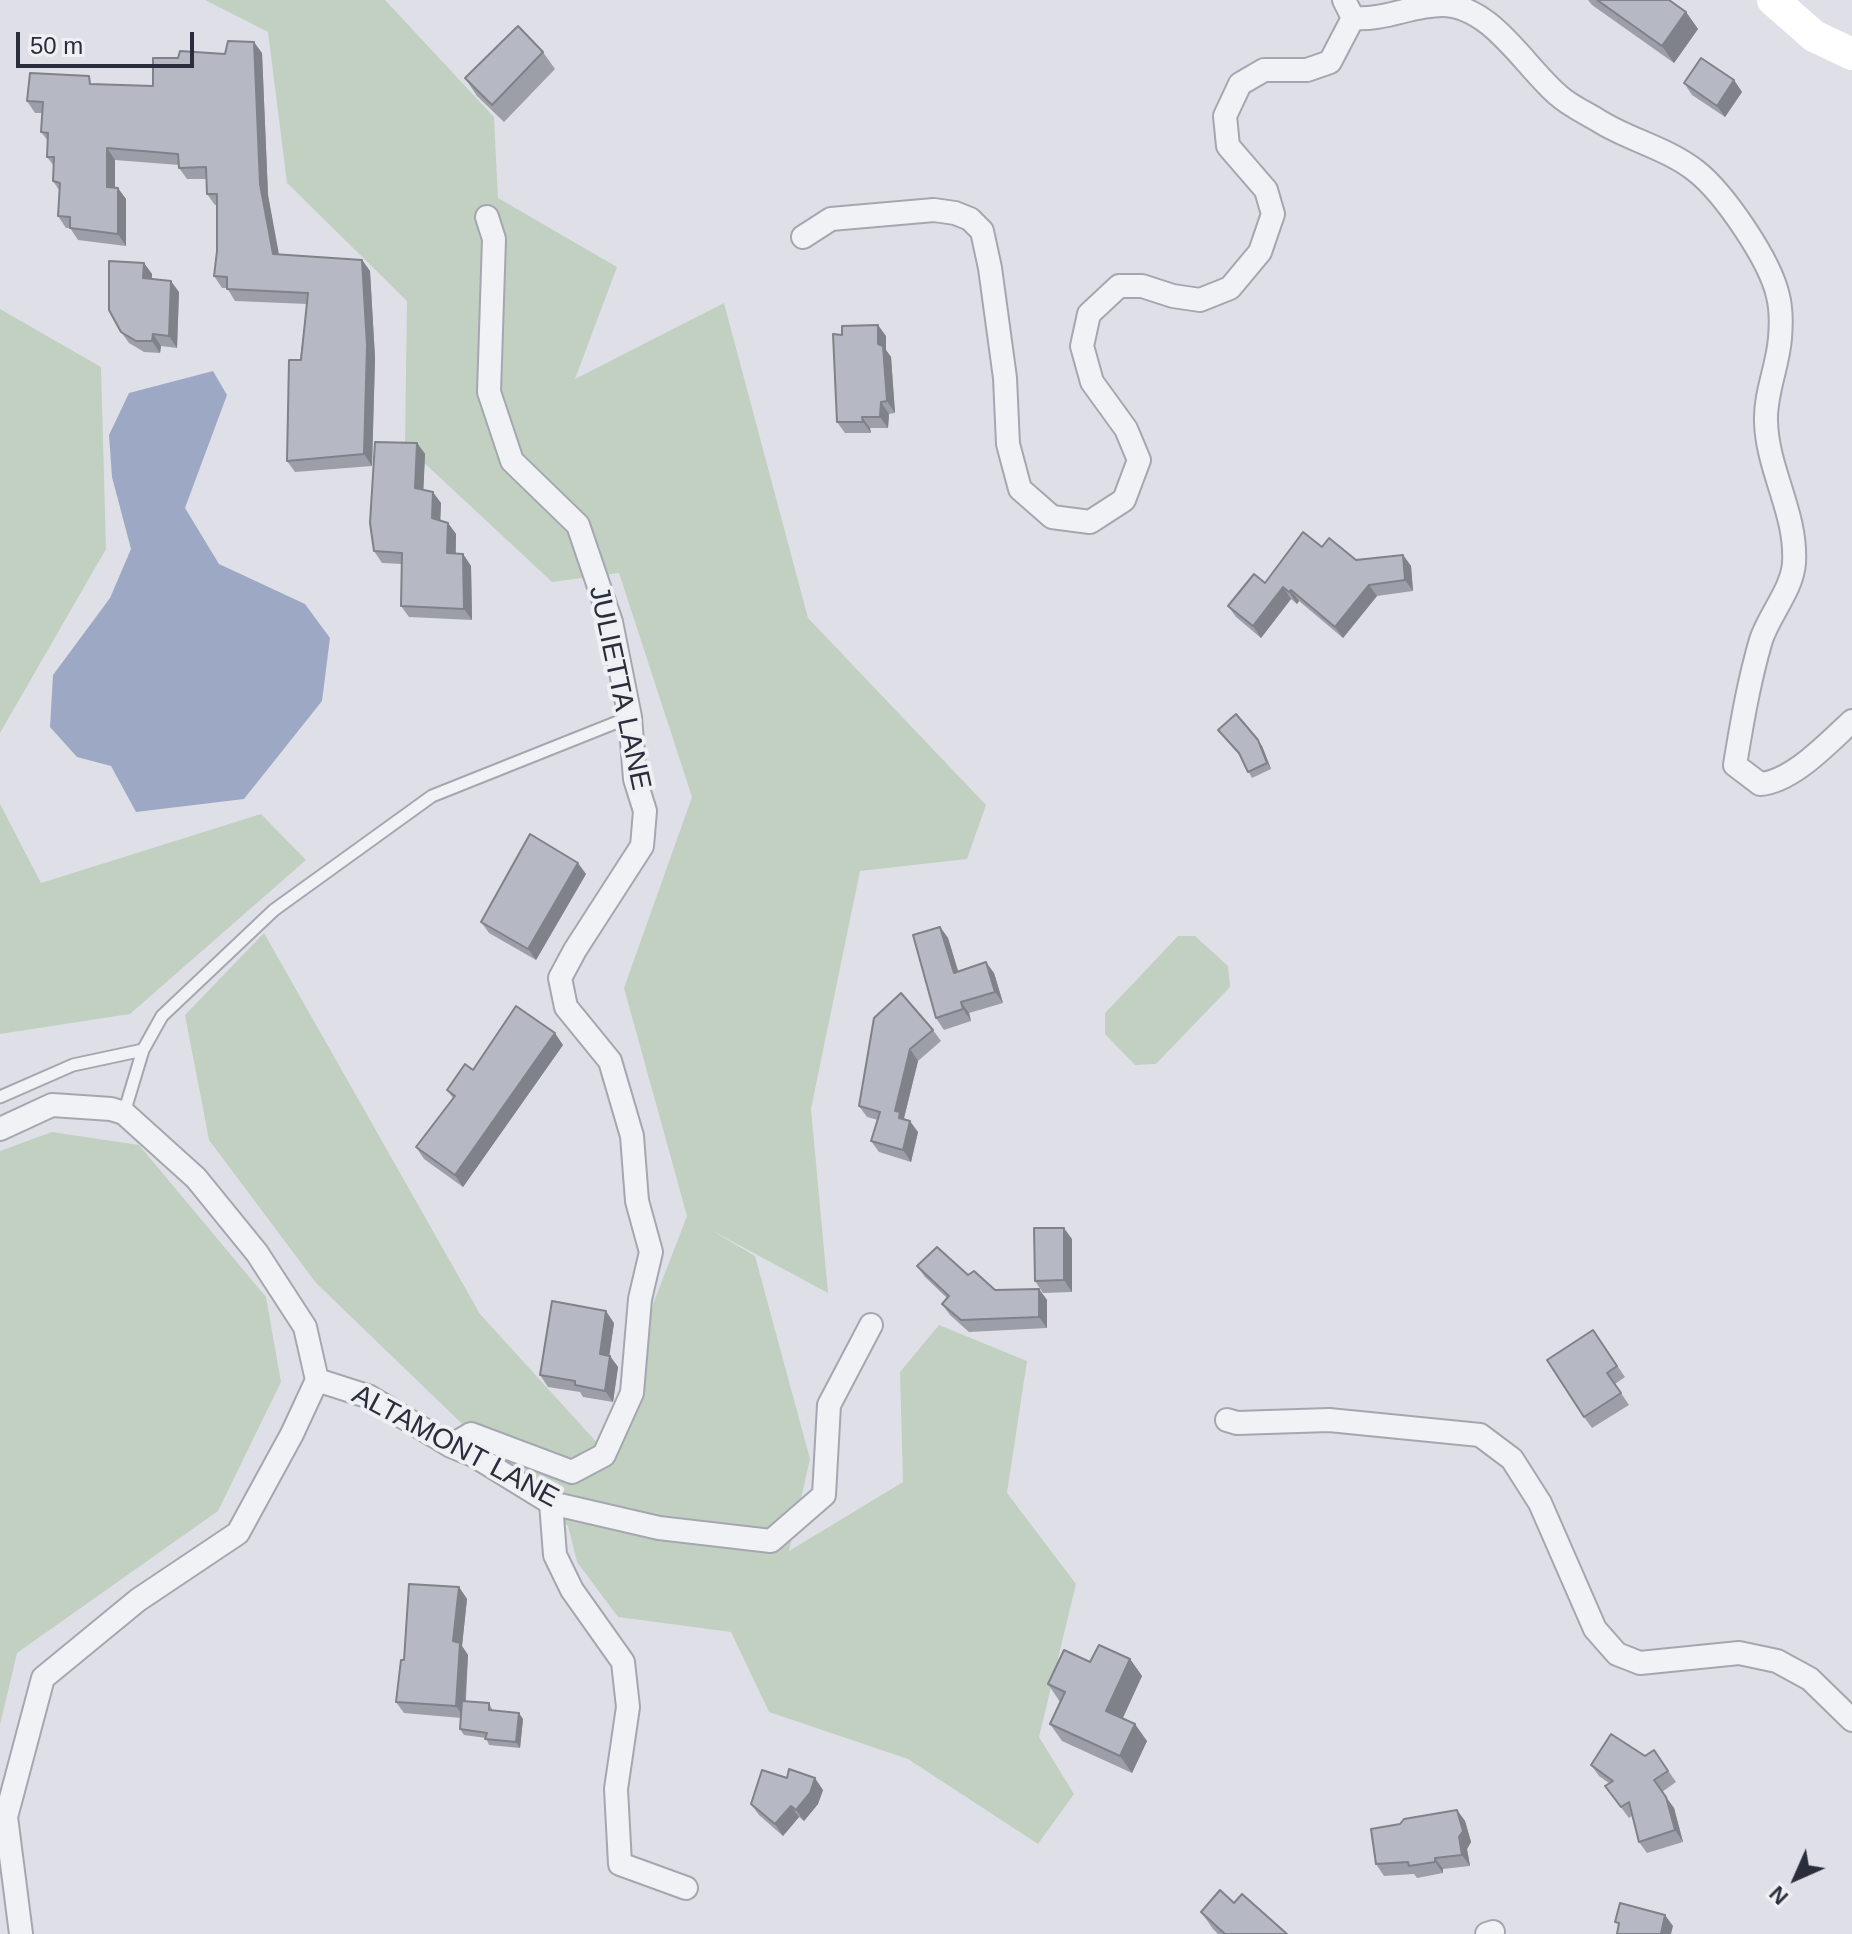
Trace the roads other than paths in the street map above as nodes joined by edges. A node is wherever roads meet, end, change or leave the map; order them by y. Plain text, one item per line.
1 (1773, 0) edge
2 (1348, 9) edge
3 (1852, 54) edge
4 (487, 217) dead end
5 (803, 237) dead end
6 (630, 717) junction
7 (1852, 721) edge
8 (143, 1050) junction
9 (0, 1097) edge
10 (124, 1113) junction
11 (0, 1129) edge
12 (871, 1325) dead end
13 (317, 1380) junction
14 (1227, 1420) dead end
15 (451, 1446) junction
16 (551, 1503) junction
17 (1852, 1720) edge
18 (686, 1888) dead end
19 (21, 1934) edge

1 - 3 street
2 - 5 street
2 - 7 street
4 - 6 street, JULIETTA LANE
6 - 8 lane
6 - 15 street, JULIETTA LANE
8 - 9 lane
8 - 10 lane
10 - 11 street
10 - 13 street
12 - 16 street, ALTAMONT LANE
13 - 15 street, ALTAMONT LANE
13 - 19 street
14 - 17 street
15 - 16 street, ALTAMONT LANE
16 - 18 street

